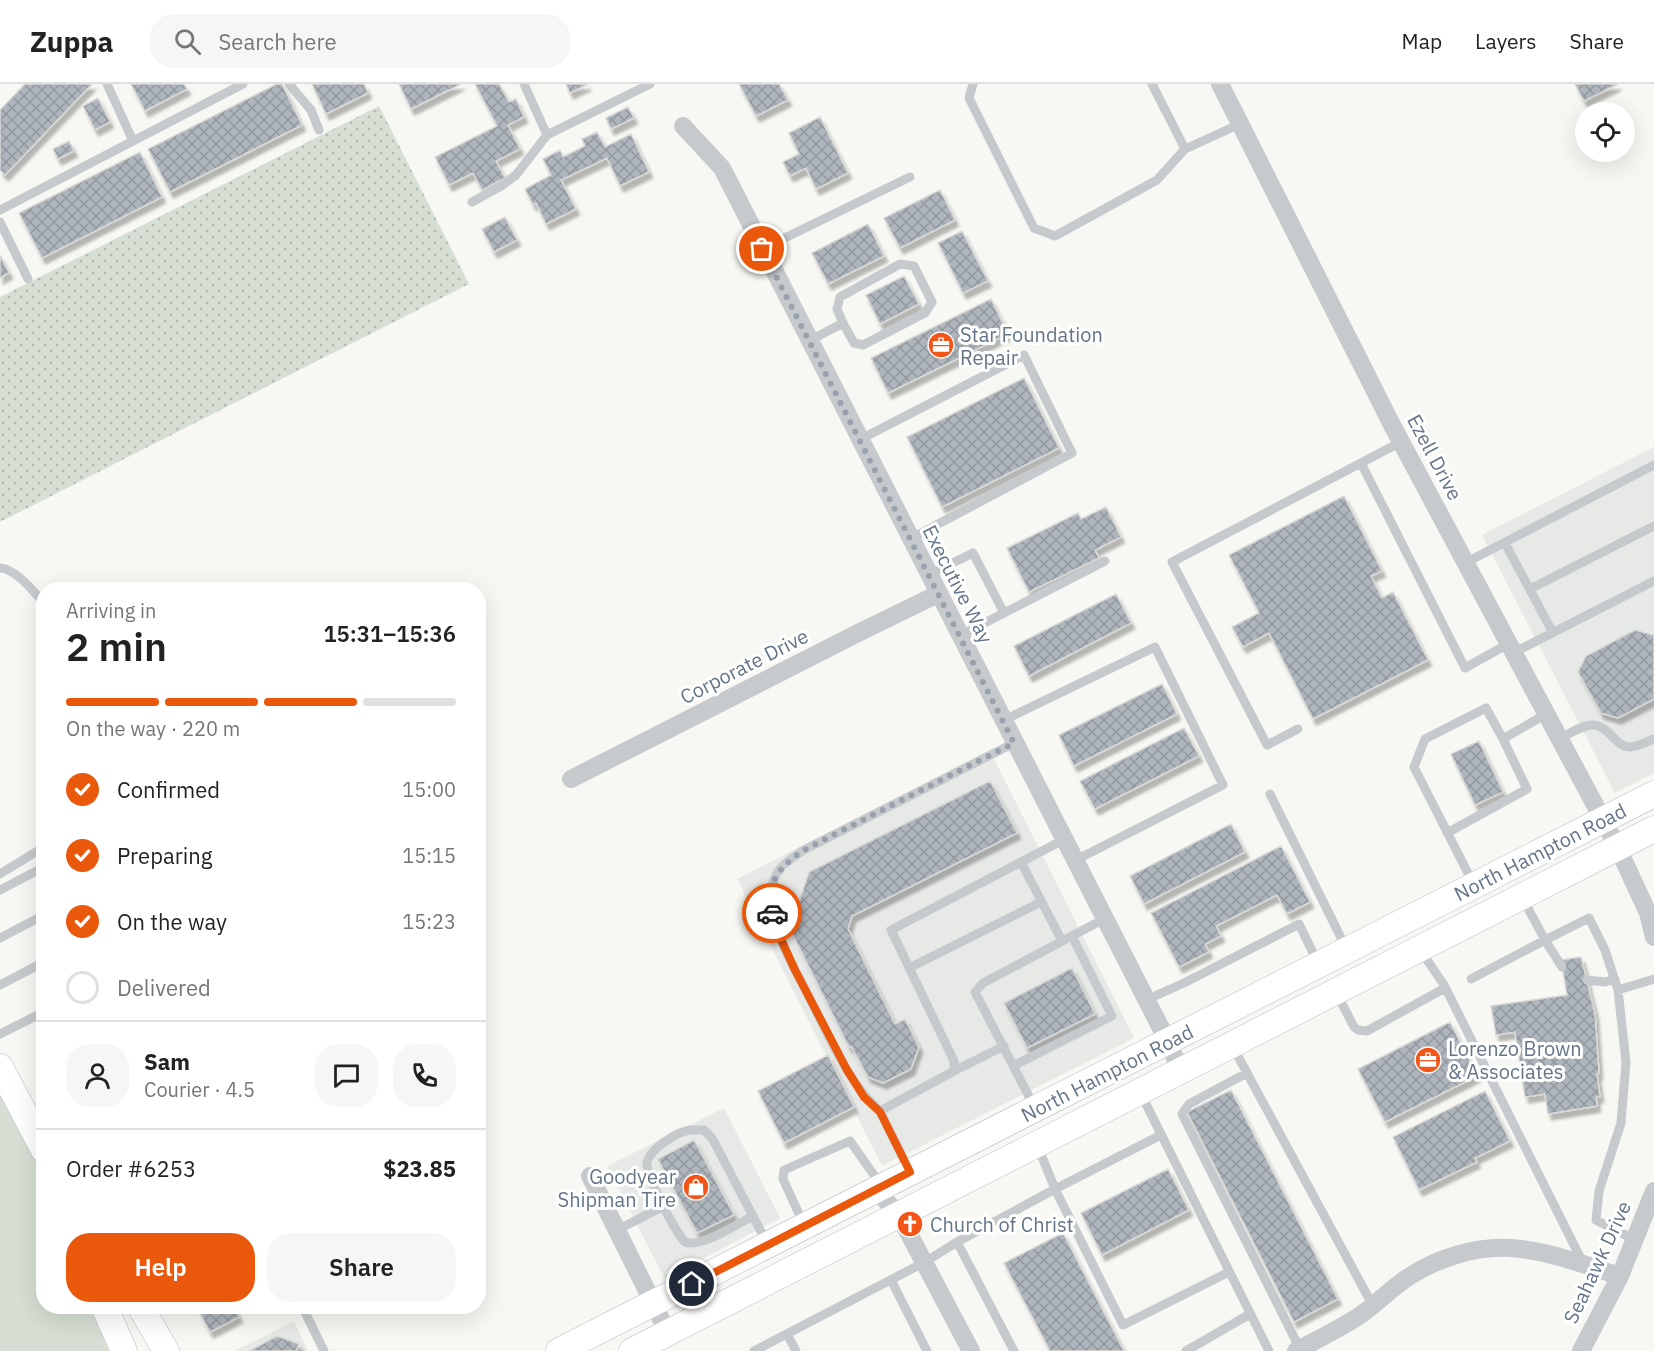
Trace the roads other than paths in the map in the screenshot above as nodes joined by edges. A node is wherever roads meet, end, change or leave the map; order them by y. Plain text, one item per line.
1 (107, 84) edge
2 (243, 84) edge
3 (288, 84) edge
4 (524, 84) edge
5 (650, 84) edge
6 (973, 84) edge
7 (1152, 84) edge
8 (1220, 84) edge
9 (1240, 124) junction
10 (683, 126) dead end
11 (319, 130) dead end
12 (547, 135) junction
13 (133, 141) junction
14 (1185, 149) junction
15 (910, 177) dead end
16 (472, 202) dead end
17 (0, 210) edge
18 (0, 222) edge
19 (762, 249) junction
20 (28, 279) dead end
21 (843, 323) junction
22 (809, 341) junction
23 (859, 440) junction
24 (1401, 442) junction
25 (1361, 463) junction
26 (1654, 465) edge
27 (1654, 526) edge
28 (910, 539) junction
29 (1505, 543) junction
30 (1105, 561) dead end
31 (1466, 563) junction
32 (0, 568) edge
33 (928, 575) junction
34 (1654, 581) edge
35 (1530, 589) junction
36 (36, 594) edge
37 (938, 594) junction
38 (1004, 612) junction
39 (1553, 633) junction
40 (959, 636) junction
41 (1511, 648) junction
42 (1546, 714) junction
43 (1002, 721) junction
44 (1298, 729) dead end
45 (1503, 739) junction
46 (1559, 739) junction
47 (1654, 739) edge
48 (1014, 743) junction
49 (571, 779) dead end
50 (1270, 794) dead end
51 (1654, 794) edge
52 (1602, 820) junction
53 (1654, 830) edge
54 (1447, 833) junction
55 (1063, 840) junction
56 (1618, 848) junction
57 (36, 852) edge
58 (1074, 861) junction
59 (1021, 862) junction
60 (36, 871) edge
61 (0, 874) edge
62 (1474, 886) junction
63 (0, 890) edge
64 (1522, 897) junction
65 (1041, 902) junction
66 (36, 919) edge
67 (1104, 919) junction
68 (1071, 936) junction
69 (1654, 937) edge
70 (0, 938) edge
71 (1545, 940) junction
72 (1062, 941) junction
73 (1419, 949) junction
74 (1347, 950) junction
75 (1319, 965) junction
76 (36, 966) edge
77 (1562, 967) dead end
78 (909, 968) junction
79 (1471, 979) dead end
80 (1615, 979) junction
81 (1654, 979) edge
82 (1587, 980) dead end
83 (0, 985) edge
84 (1445, 988) junction
85 (1618, 990) junction
86 (1335, 992) junction
87 (1146, 1000) junction
88 (36, 1015) edge
89 (0, 1034) edge
90 (1167, 1042) junction
91 (1232, 1045) junction
92 (1004, 1046) junction
93 (1013, 1066) junction
94 (0, 1067) edge
95 (954, 1071) junction
96 (1181, 1071) junction
97 (1247, 1072) junction
98 (1140, 1092) junction
99 (1036, 1108) junction
100 (880, 1112) junction
101 (36, 1135) edge
102 (1161, 1135) junction
103 (1037, 1144) junction
104 (910, 1172) junction
105 (590, 1176) dead end
106 (879, 1188) junction
107 (1055, 1189) junction
108 (1654, 1191) edge
109 (663, 1206) junction
110 (899, 1215) junction
111 (753, 1216) junction
112 (804, 1226) junction
113 (617, 1230) junction
114 (1635, 1240) junction
115 (957, 1242) junction
116 (769, 1245) junction
117 (925, 1262) junction
118 (1584, 1265) junction
119 (1229, 1272) junction
120 (1620, 1276) junction
121 (891, 1280) junction
122 (654, 1303) junction
123 (1373, 1306) junction
124 (108, 1314) edge
125 (128, 1314) edge
126 (145, 1314) edge
127 (306, 1314) edge
128 (1250, 1314) junction
129 (668, 1333) junction
130 (787, 1334) junction
131 (1298, 1350) edge
132 (124, 1351) edge
133 (147, 1351) edge
134 (166, 1351) edge
135 (324, 1351) edge
136 (559, 1351) edge
137 (633, 1351) edge
138 (754, 1351) edge
139 (796, 1351) edge
140 (927, 1351) edge
141 (971, 1351) edge
142 (1014, 1351) edge
143 (1186, 1351) edge
144 (1269, 1351) edge
145 (1581, 1351) edge

1 - 13 lane
2 - 13 lane
3 - 11 lane
4 - 12 lane
5 - 12 lane
6 - 14 lane
7 - 14 lane
8 - 9 street, Ezell Drive
9 - 14 lane
9 - 24 street, Ezell Drive
10 - 19 street, Executive Way
12 - 16 lane
13 - 17 lane
15 - 19 lane
18 - 20 lane
19 - 22 street, Executive Way
21 - 21 lane
21 - 22 lane
22 - 23 street, Executive Way
23 - 28 street, Executive Way
23 - 28 lane
24 - 25 lane
24 - 31 street, Ezell Drive
25 - 41 lane
25 - 44 lane
26 - 29 lane
27 - 35 lane
28 - 33 street, Executive Way
29 - 31 lane
29 - 35 lane
30 - 38 lane
31 - 41 street, Ezell Drive
32 - 36 lane
33 - 37 street, Executive Way
33 - 38 lane
34 - 39 lane
35 - 39 lane
37 - 40 street, Executive Way
37 - 49 street, Corporate Drive
38 - 40 lane
39 - 41 lane
40 - 43 street, Executive Way
41 - 42 street, Ezell Drive
42 - 45 lane
42 - 46 street, Ezell Drive
43 - 48 street, Executive Way
43 - 58 lane
45 - 54 lane
45 - 54 lane
46 - 47 lane
46 - 52 street, Ezell Drive
48 - 55 street, Executive Way
48 - 100 lane
50 - 74 lane
51 - 52 main road, North Hampton Road
52 - 56 street, Ezell Drive
52 - 62 main road, North Hampton Road
53 - 56 main road, North Hampton Road
54 - 62 lane
55 - 58 street, Executive Way
55 - 59 lane
56 - 64 main road, North Hampton Road
56 - 69 street
57 - 61 lane
58 - 67 street, Executive Way
59 - 65 lane
59 - 78 lane
60 - 63 lane
62 - 74 main road, North Hampton Road
64 - 71 lane
64 - 73 main road, North Hampton Road
65 - 72 lane
65 - 78 lane
66 - 70 lane
67 - 68 lane
67 - 87 street, Executive Way
68 - 72 lane
68 - 93 lane
71 - 77 lane
71 - 79 lane
71 - 80 lane
72 - 92 lane
73 - 84 lane
73 - 86 main road, North Hampton Road
74 - 75 main road, North Hampton Road
75 - 87 lane
75 - 90 main road, North Hampton Road
76 - 83 lane
78 - 95 lane
80 - 82 lane
80 - 85 lane
81 - 85 lane
84 - 86 lane
84 - 118 lane
85 - 114 lane
86 - 91 main road, North Hampton Road
87 - 90 street, Executive Way
88 - 89 lane
90 - 96 street, Executive Way
90 - 99 main road, North Hampton Road
91 - 96 main road, North Hampton Road
91 - 97 lane
92 - 93 lane
92 - 95 lane
93 - 99 lane
94 - 101 main road
95 - 100 lane
96 - 98 main road, North Hampton Road
97 - 123 lane
97 - 131 lane
98 - 102 lane
98 - 103 main road, North Hampton Road
99 - 104 main road, North Hampton Road
100 - 104 lane
102 - 107 lane
102 - 119 lane
103 - 107 lane
103 - 110 main road, North Hampton Road
104 - 106 main road, North Hampton Road
105 - 113 street
106 - 110 street
106 - 112 main road, North Hampton Road
106 - 112 lane
107 - 115 lane
107 - 119 lane
108 - 114 street, Seahawk Drive
109 - 111 lane
109 - 111 lane
109 - 113 lane
110 - 117 street
110 - 129 main road, North Hampton Road
111 - 116 lane
112 - 116 main road, North Hampton Road
113 - 122 street
114 - 120 street, Seahawk Drive
115 - 117 lane
115 - 142 lane
116 - 122 main road, North Hampton Road
117 - 121 lane
117 - 141 street
118 - 120 street
118 - 123 street
119 - 128 lane
120 - 145 street, Seahawk Drive
121 - 130 lane
121 - 140 lane
122 - 129 street
122 - 136 main road, North Hampton Road
123 - 131 street
124 - 132 main road
125 - 133 main road
126 - 134 main road
127 - 135 lane
128 - 143 lane
128 - 144 lane
129 - 137 main road, North Hampton Road
130 - 138 lane
130 - 139 lane

